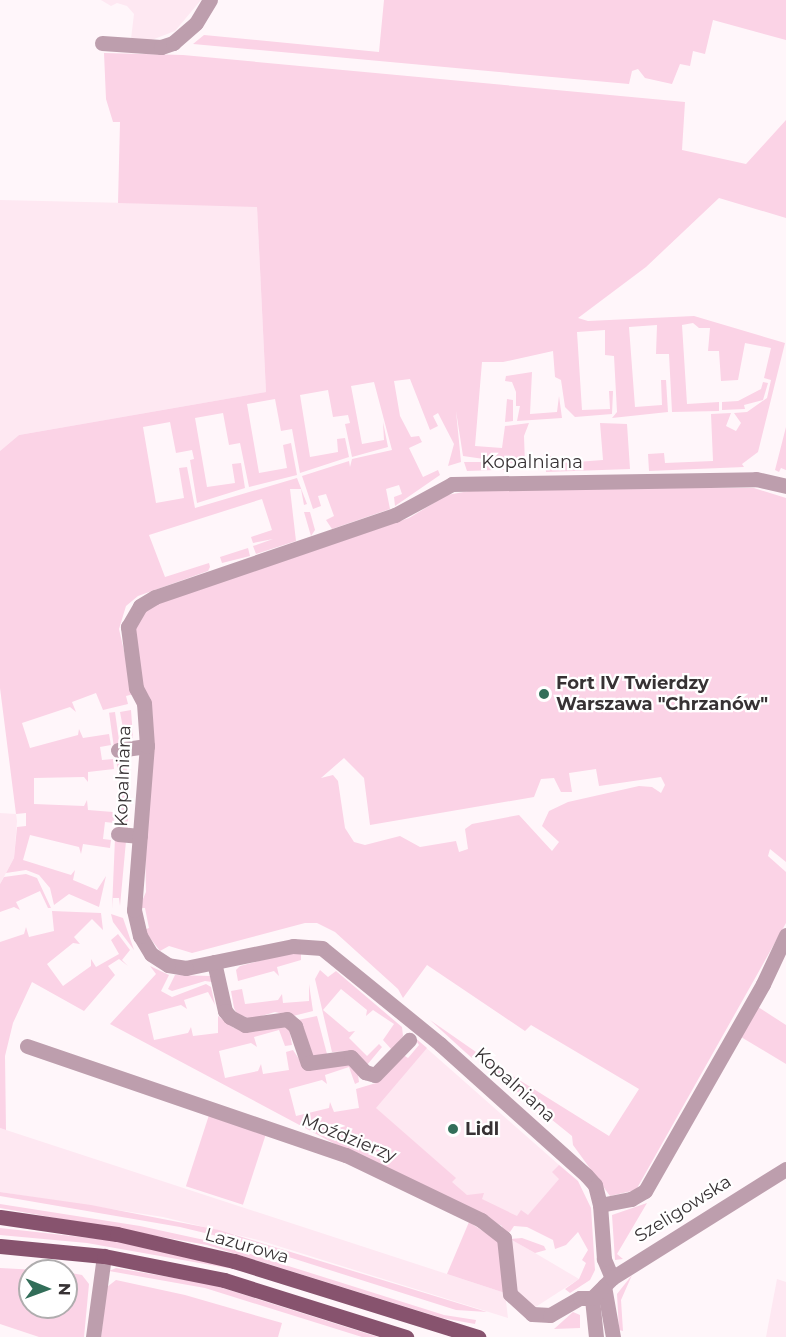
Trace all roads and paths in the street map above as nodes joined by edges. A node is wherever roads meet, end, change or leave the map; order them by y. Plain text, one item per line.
1 (210, 0) edge
2 (102, 44) dead end
3 (786, 486) edge
4 (147, 747) junction
5 (118, 750) dead end
6 (118, 834) dead end
7 (140, 836) junction
8 (786, 935) edge
9 (214, 962) junction
10 (409, 1040) dead end
11 (27, 1047) dead end
12 (786, 1169) edge
13 (600, 1205) junction
14 (0, 1217) edge
15 (0, 1246) edge
16 (104, 1256) junction
17 (608, 1282) junction
18 (592, 1298) junction
19 (93, 1337) edge
20 (406, 1337) edge
21 (478, 1337) edge
22 (596, 1337) edge
23 (613, 1337) edge

1 - 2 street
3 - 4 street, Kopalniana
4 - 5 street
4 - 7 street, Kopalniana
6 - 7 street
7 - 9 street, Kopalniana
8 - 13 street
9 - 10 street
9 - 13 street, Kopalniana
11 - 18 street, Moździerzy
12 - 17 street, Szeligowska
13 - 17 street, Kopalniana
14 - 21 main road, Lazurowa
15 - 16 main road
16 - 19 street
16 - 20 main road
17 - 18 street, Szeligowska
17 - 23 street
18 - 22 street

